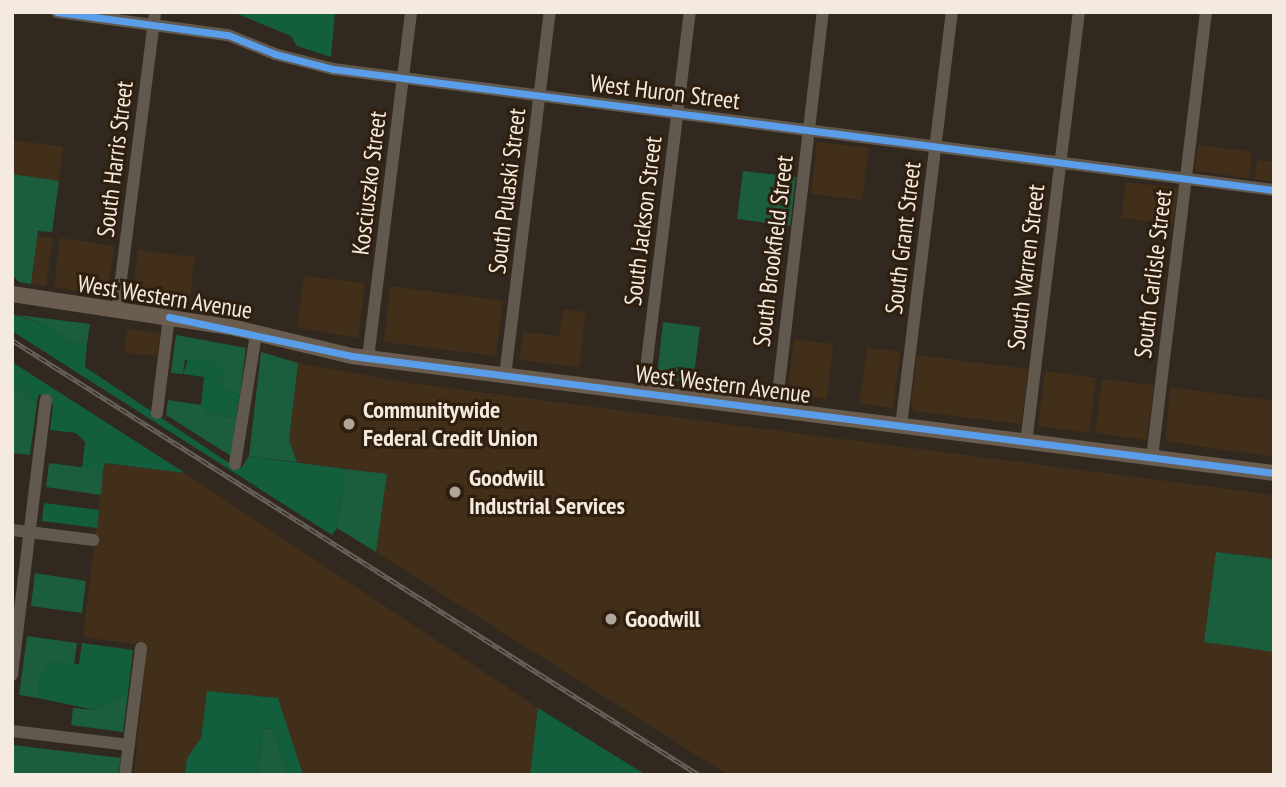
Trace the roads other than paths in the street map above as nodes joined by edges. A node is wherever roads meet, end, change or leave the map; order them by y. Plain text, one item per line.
1 (57, 12) edge
2 (411, 12) edge
3 (550, 12) edge
4 (690, 12) edge
5 (823, 12) edge
6 (951, 12) edge
7 (1079, 12) edge
8 (1206, 12) edge
9 (154, 18) edge
10 (403, 78) junction
11 (540, 95) junction
12 (677, 113) junction
13 (808, 130) junction
14 (935, 146) junction
15 (1060, 162) junction
16 (1186, 179) junction
17 (1274, 190) edge
18 (12, 286) edge
19 (20, 295) edge
20 (47, 302) junction
21 (12, 304) edge
22 (117, 310) junction
23 (169, 317) junction
24 (256, 334) junction
25 (368, 358) junction
26 (505, 376) junction
27 (643, 393) junction
28 (47, 400) dead end
29 (776, 410) junction
30 (157, 413) dead end
31 (901, 426) junction
32 (1026, 443) junction
33 (1152, 458) junction
34 (236, 464) dead end
35 (1274, 473) edge
36 (12, 530) edge
37 (30, 533) junction
38 (93, 540) dead end
39 (141, 648) dead end
40 (12, 675) edge
41 (12, 731) edge
42 (129, 745) junction
43 (125, 775) edge

1 - 9 street, West Huron Street
2 - 10 street, Kosciuszko Street
3 - 11 street, South Pulaski Street
4 - 12 street, South Jackson Street
5 - 13 street, South Brookfield Street
6 - 14 street, South Grant Street
7 - 15 street, South Warren Street
8 - 16 street, South Carlisle Street
9 - 10 street, West Huron Street
9 - 22 street, South Harris Street
10 - 11 street, West Huron Street
10 - 25 street, Kosciuszko Street
11 - 12 street, West Huron Street
11 - 26 street, South Pulaski Street
12 - 13 street, West Huron Street
12 - 27 street, South Jackson Street
13 - 14 street, West Huron Street
13 - 29 street, South Brookfield Street
14 - 15 street, West Huron Street
14 - 31 street, South Grant Street
15 - 16 street, West Huron Street
15 - 32 street, South Warren Street
16 - 17 street, West Huron Street
16 - 33 street, South Carlisle Street
18 - 19 main road, West Western Avenue
19 - 20 main road, West Western Avenue
20 - 21 main road, West Western Avenue
20 - 22 main road, West Western Avenue
22 - 23 main road, West Western Avenue
23 - 24 main road, West Western Avenue
23 - 30 street
24 - 25 main road, West Western Avenue
24 - 34 street
25 - 26 main road, West Western Avenue
26 - 27 main road, West Western Avenue
27 - 29 main road, West Western Avenue
28 - 37 street
29 - 31 main road, West Western Avenue
31 - 32 main road, West Western Avenue
32 - 33 main road, West Western Avenue
33 - 35 main road, West Western Avenue
36 - 37 street
37 - 38 street
37 - 40 street
39 - 42 street
41 - 42 street
42 - 43 street

